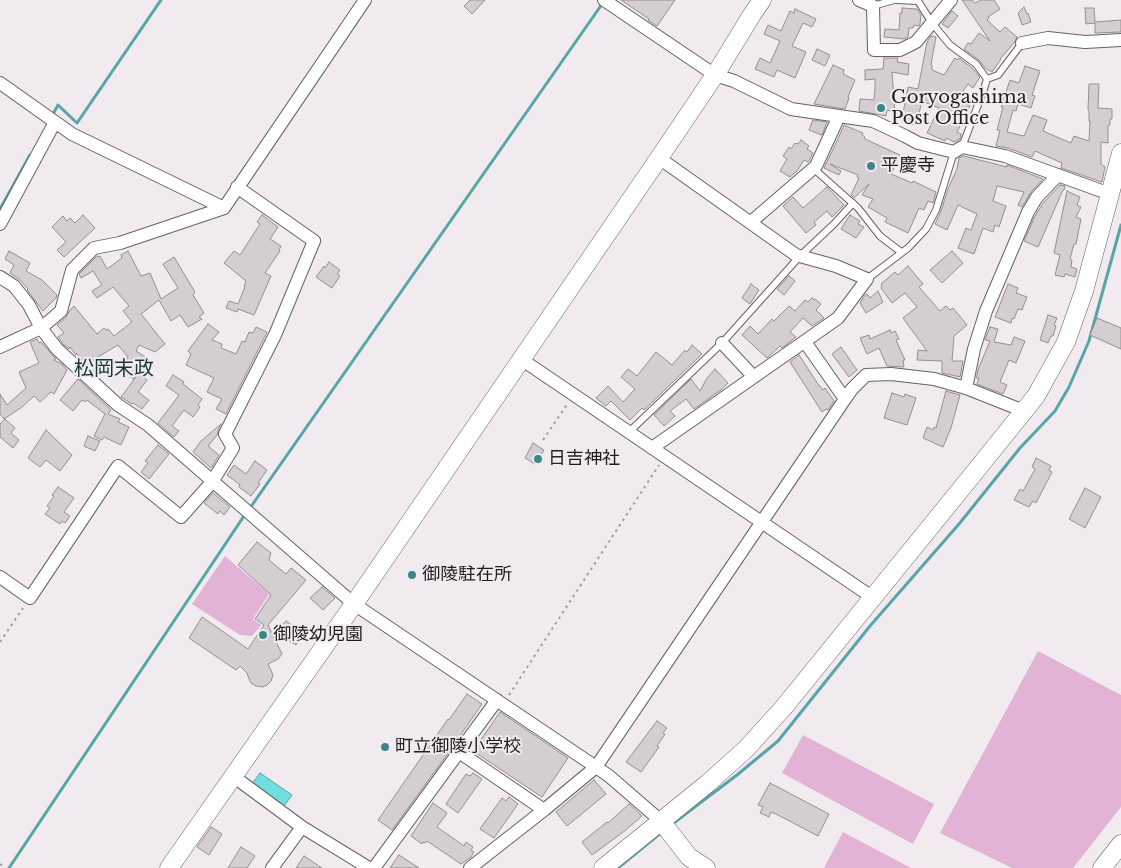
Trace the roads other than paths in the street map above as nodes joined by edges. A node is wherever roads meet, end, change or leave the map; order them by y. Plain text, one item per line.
1 (365, 0) edge
2 (604, 0) edge
3 (762, 0) edge
4 (859, 0) edge
5 (895, 0) edge
6 (951, 0) edge
7 (873, 6) junction
8 (932, 23) junction
9 (1121, 40) edge
10 (1022, 43) joint
11 (715, 75) junction
12 (987, 79) junction
13 (0, 83) edge
14 (839, 116) junction
15 (55, 122) junction
16 (958, 150) junction
17 (1121, 153) edge
18 (659, 158) junction
19 (813, 168) junction
20 (1058, 175) junction
21 (237, 187) junction
22 (1115, 196) edge
23 (852, 202) junction
24 (224, 208) junction
25 (751, 222) junction
26 (0, 224) edge
27 (901, 252) junction
28 (800, 256) junction
29 (0, 277) edge
30 (867, 279) junction
31 (40, 328) junction
32 (805, 342) junction
33 (722, 343) junction
34 (0, 347) edge
35 (521, 359) junction
36 (754, 378) junction
37 (966, 388) junction
38 (845, 399) junction
39 (1024, 411) junction
40 (629, 432) junction
41 (652, 448) junction
42 (212, 482) junction
43 (761, 522) junction
44 (0, 577) edge
45 (872, 598) junction
46 (354, 604) junction
47 (500, 702) junction
48 (459, 752) junction
49 (596, 767) junction
50 (233, 776) junction
51 (544, 810) junction
52 (661, 821) junction
53 (302, 827) junction
54 (1121, 844) edge
55 (169, 868) edge
56 (272, 868) edge
57 (369, 868) edge
58 (374, 868) edge
59 (470, 868) edge
60 (603, 868) edge
61 (706, 868) edge
62 (1102, 868) edge

1 - 21 street
2 - 11 street
3 - 11 street
4 - 7 street
5 - 7 lane
5 - 8 lane
6 - 8 street
7 - 8 street
8 - 12 lane
9 - 10 street
10 - 12 lane
11 - 14 street
11 - 18 street
12 - 16 lane
13 - 15 street
14 - 16 street
14 - 19 street
15 - 24 street
15 - 26 street
16 - 20 street
16 - 27 lane
17 - 22 street
18 - 25 street
18 - 35 street
19 - 23 lane
19 - 25 street
20 - 22 street
20 - 37 street
21 - 24 street
21 - 42 street
22 - 39 street
23 - 27 lane
23 - 28 lane
24 - 31 street
25 - 28 street
27 - 30 lane
28 - 30 street
28 - 33 lane
29 - 31 street
30 - 32 street
31 - 34 street
31 - 42 street
32 - 36 street
32 - 38 street
33 - 36 street
33 - 40 lane
35 - 40 street
35 - 46 street
36 - 41 street
37 - 38 street
37 - 39 street
38 - 43 street
39 - 45 street
40 - 41 street
41 - 43 street
42 - 44 street
42 - 46 street
43 - 45 street
43 - 49 street
45 - 52 street
46 - 47 street
46 - 50 street
47 - 48 street
47 - 49 street
48 - 51 street
48 - 58 street
49 - 51 street
49 - 52 street
50 - 53 street
50 - 55 street
51 - 59 street
52 - 60 street
52 - 61 street
53 - 56 street
53 - 57 street
54 - 62 street

